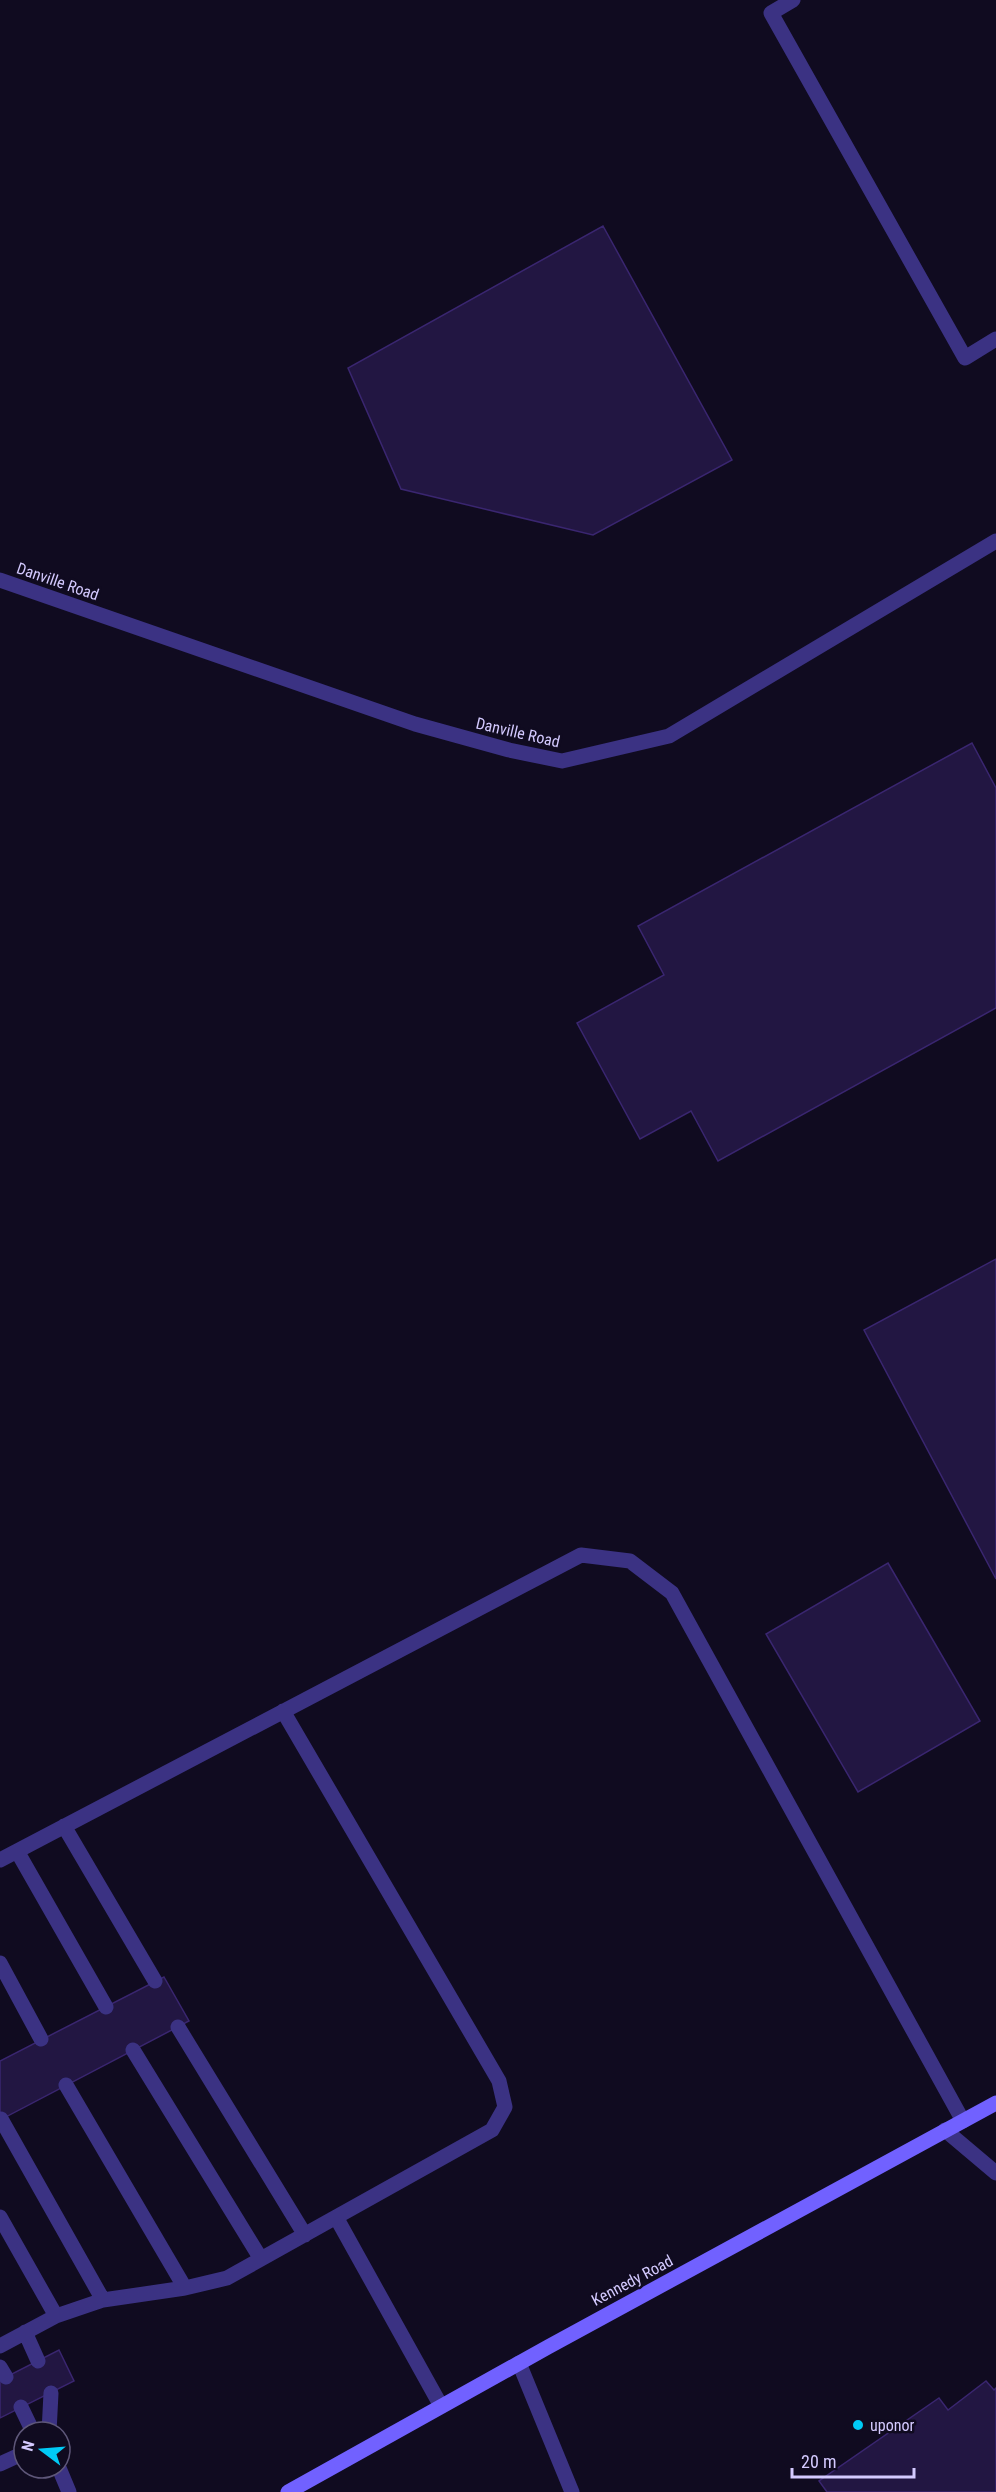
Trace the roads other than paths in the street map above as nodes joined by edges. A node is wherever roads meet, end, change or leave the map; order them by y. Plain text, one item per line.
1 (793, 0) edge
2 (996, 339) edge
3 (996, 541) edge
4 (0, 580) edge
5 (283, 1711) junction
6 (64, 1826) junction
7 (16, 1851) junction
8 (0, 1860) edge
9 (0, 1964) edge
10 (155, 1982) dead end
11 (106, 2007) dead end
12 (178, 2027) dead end
13 (41, 2039) dead end
14 (133, 2050) dead end
15 (66, 2085) dead end
16 (996, 2103) edge
17 (1, 2119) edge
18 (963, 2121) junction
19 (945, 2130) junction
20 (996, 2173) edge
21 (0, 2217) edge
22 (336, 2217) junction
23 (305, 2235) junction
24 (261, 2259) junction
25 (185, 2288) junction
26 (103, 2300) junction
27 (56, 2316) junction
28 (25, 2332) junction
29 (0, 2346) edge
30 (38, 2361) dead end
31 (519, 2363) junction
32 (51, 2393) dead end
33 (441, 2406) junction
34 (21, 2408) dead end
35 (27, 2420) edge
36 (50, 2420) edge
37 (288, 2492) edge
38 (572, 2492) edge

1 - 2 street
3 - 4 street, Danville Road
5 - 6 street
5 - 18 street
5 - 22 street
6 - 7 street
6 - 10 street
7 - 8 street
7 - 11 street
9 - 13 street
12 - 23 street
14 - 24 street
15 - 25 street
16 - 18 main road, Kennedy Road
17 - 26 street
18 - 19 main road, Kennedy Road
19 - 20 street
19 - 31 main road, Kennedy Road
21 - 27 street
22 - 23 street
22 - 33 street
23 - 24 street
24 - 25 street
25 - 26 street
26 - 27 street
27 - 28 street
28 - 29 street
28 - 30 street
31 - 33 main road, Kennedy Road
31 - 38 street
32 - 36 street
33 - 37 main road, Kennedy Road
34 - 35 street

